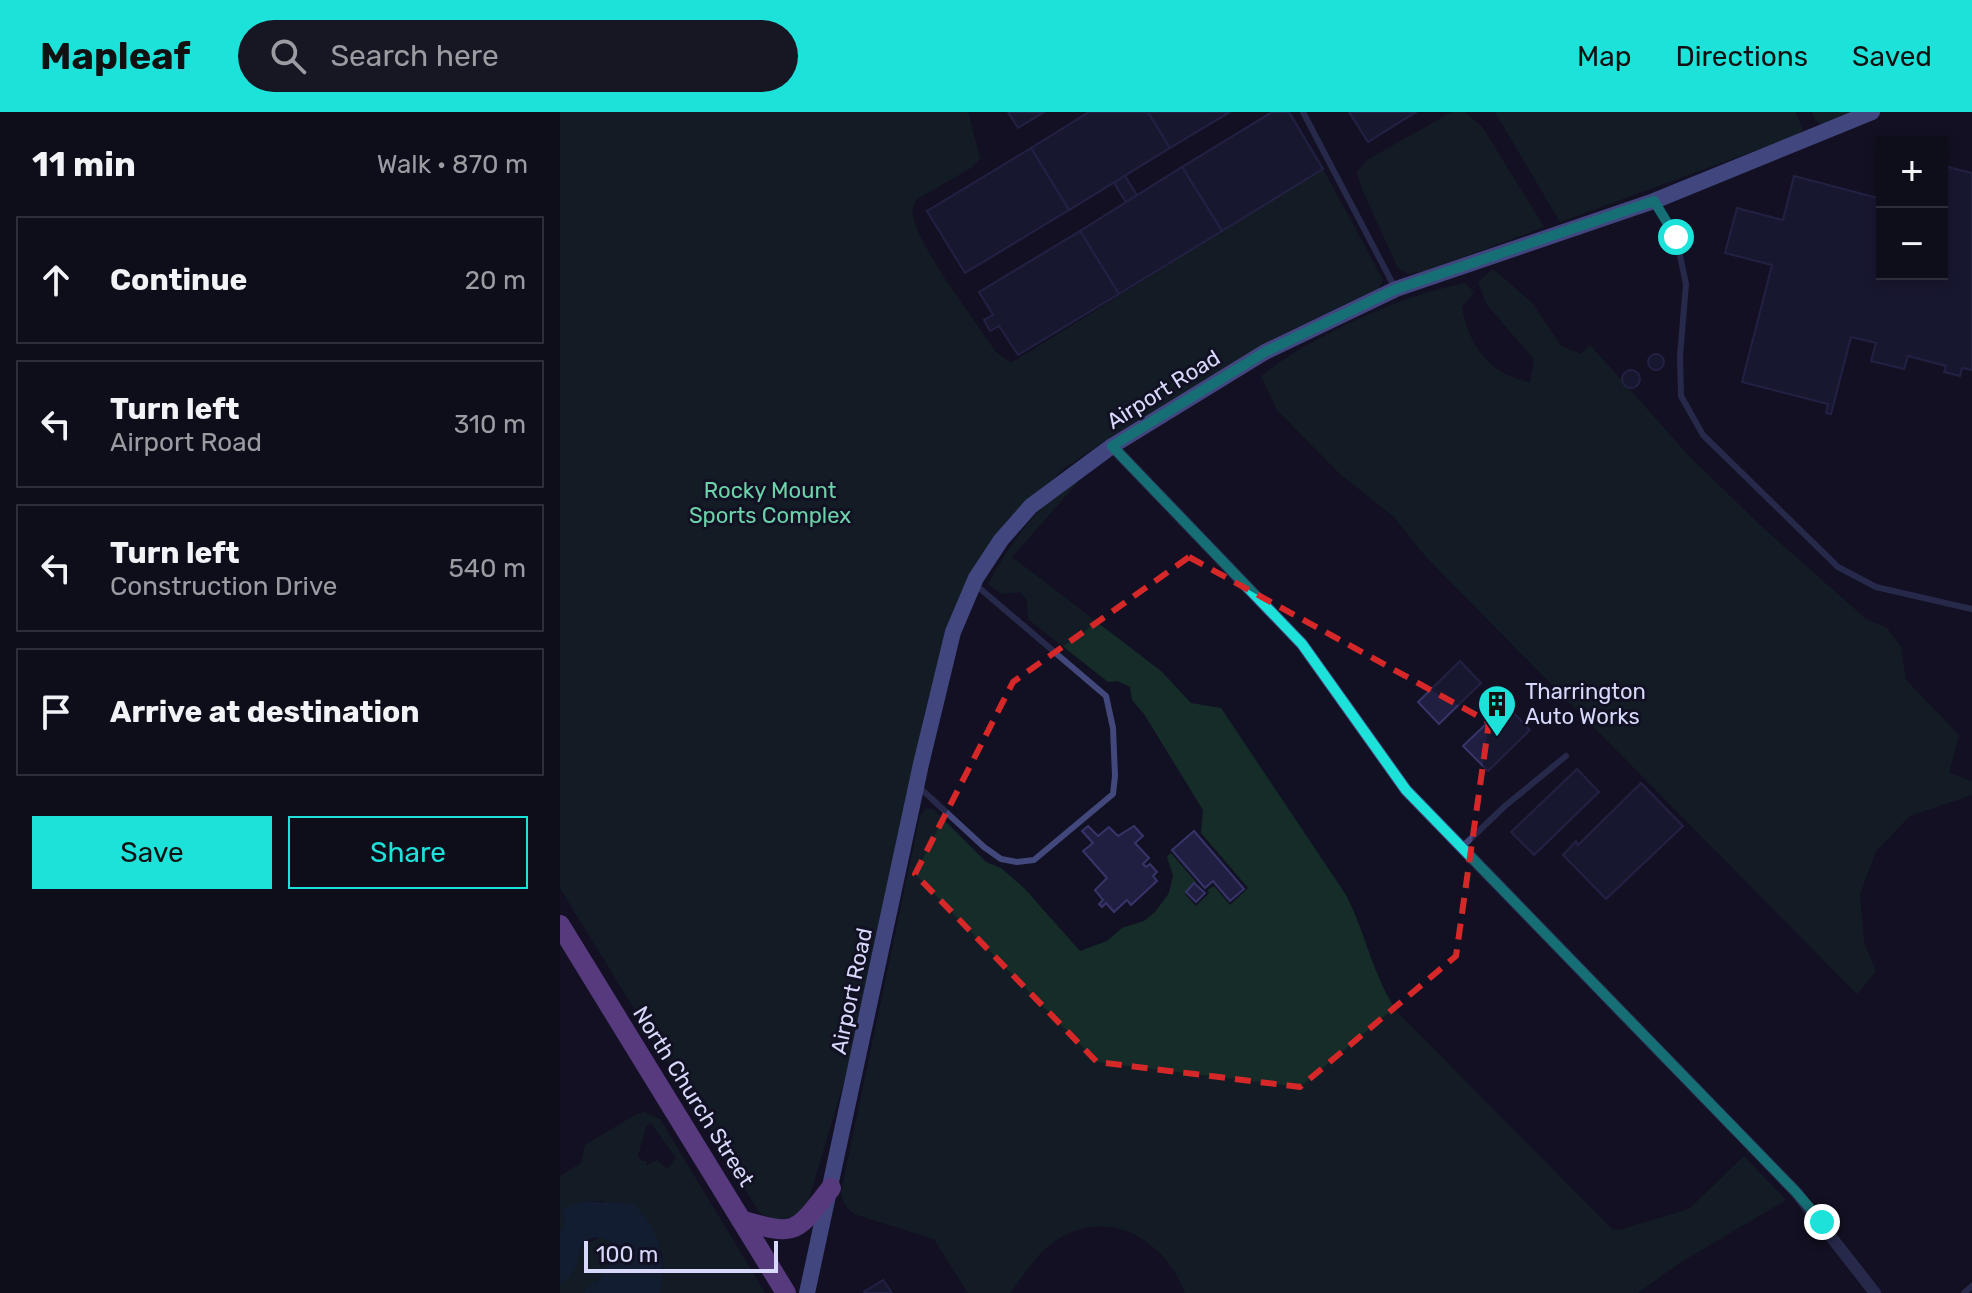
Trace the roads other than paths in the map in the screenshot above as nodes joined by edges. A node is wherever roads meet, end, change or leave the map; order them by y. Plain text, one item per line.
1 (1303, 112) edge
2 (1872, 112) edge
3 (1654, 201) junction
4 (1396, 289) junction
5 (1112, 446) junction
6 (974, 584) junction
7 (1972, 609) edge
8 (1566, 756) dead end
9 (917, 786) junction
10 (1461, 848) junction
11 (560, 925) edge
12 (831, 1188) junction
13 (741, 1220) junction
14 (1972, 1286) edge
15 (786, 1293) edge
16 (807, 1293) edge
17 (1875, 1293) edge
18 (1964, 1293) edge

1 - 4 lane
2 - 3 main road, Airport Road
3 - 4 main road, Airport Road
3 - 7 lane
4 - 5 main road, Airport Road
5 - 6 main road, Airport Road
5 - 10 street
6 - 9 main road, Airport Road
6 - 9 lane
8 - 10 lane
9 - 12 main road, Airport Road
10 - 17 street
11 - 13 main road, North Church Street
12 - 13 main road
12 - 16 main road, Airport Road
13 - 15 main road, North Church Street
14 - 18 lane

